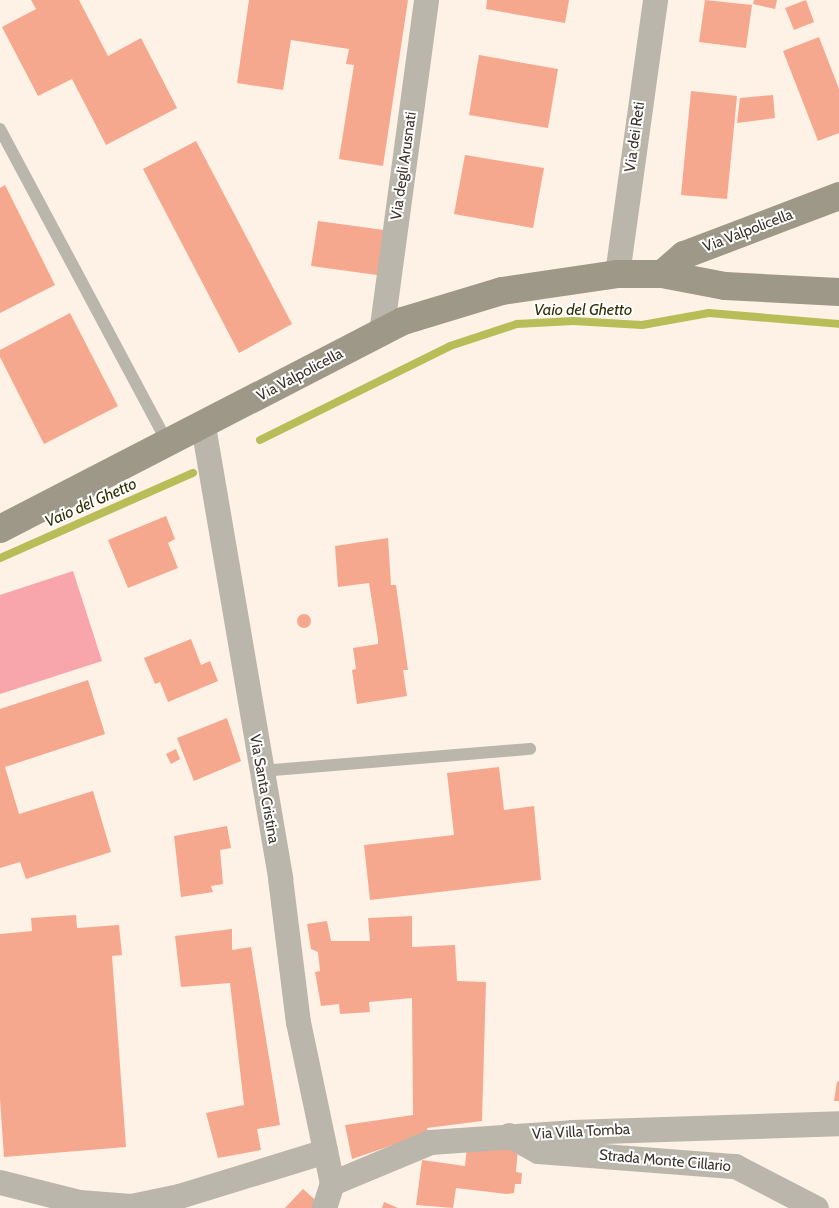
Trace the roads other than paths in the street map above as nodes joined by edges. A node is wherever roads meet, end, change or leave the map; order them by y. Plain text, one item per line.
1 (426, 0) edge
2 (655, 0) edge
3 (0, 130) edge
4 (839, 196) edge
5 (618, 274) junction
6 (662, 274) junction
7 (839, 292) edge
8 (382, 332) junction
9 (203, 426) junction
10 (168, 443) junction
11 (1, 526) edge
12 (530, 749) dead end
13 (261, 771) junction
14 (839, 1123) edge
15 (509, 1136) junction
16 (325, 1151) junction
17 (0, 1182) edge
18 (328, 1197) edge
19 (816, 1208) edge

1 - 8 street, Via degli Arusnati
2 - 5 street, Via dei Reti
3 - 10 lane
4 - 6 main road, Via Valpolicella
5 - 6 main road, Via Valpolicella
5 - 8 main road, Via Valpolicella
6 - 7 main road, Via Valpolicella
8 - 9 main road, Via Valpolicella
9 - 10 main road, Via Valpolicella
9 - 13 street, Via Santa Cristina
10 - 11 main road, Via Valpolicella
12 - 13 lane
13 - 16 street, Via Santa Cristina
14 - 15 street, Via Villa Tomba
15 - 18 street, Via Villa Tomba
15 - 19 street, Strada Monte Cillario
16 - 17 street
16 - 18 street, Via Santa Cristina

